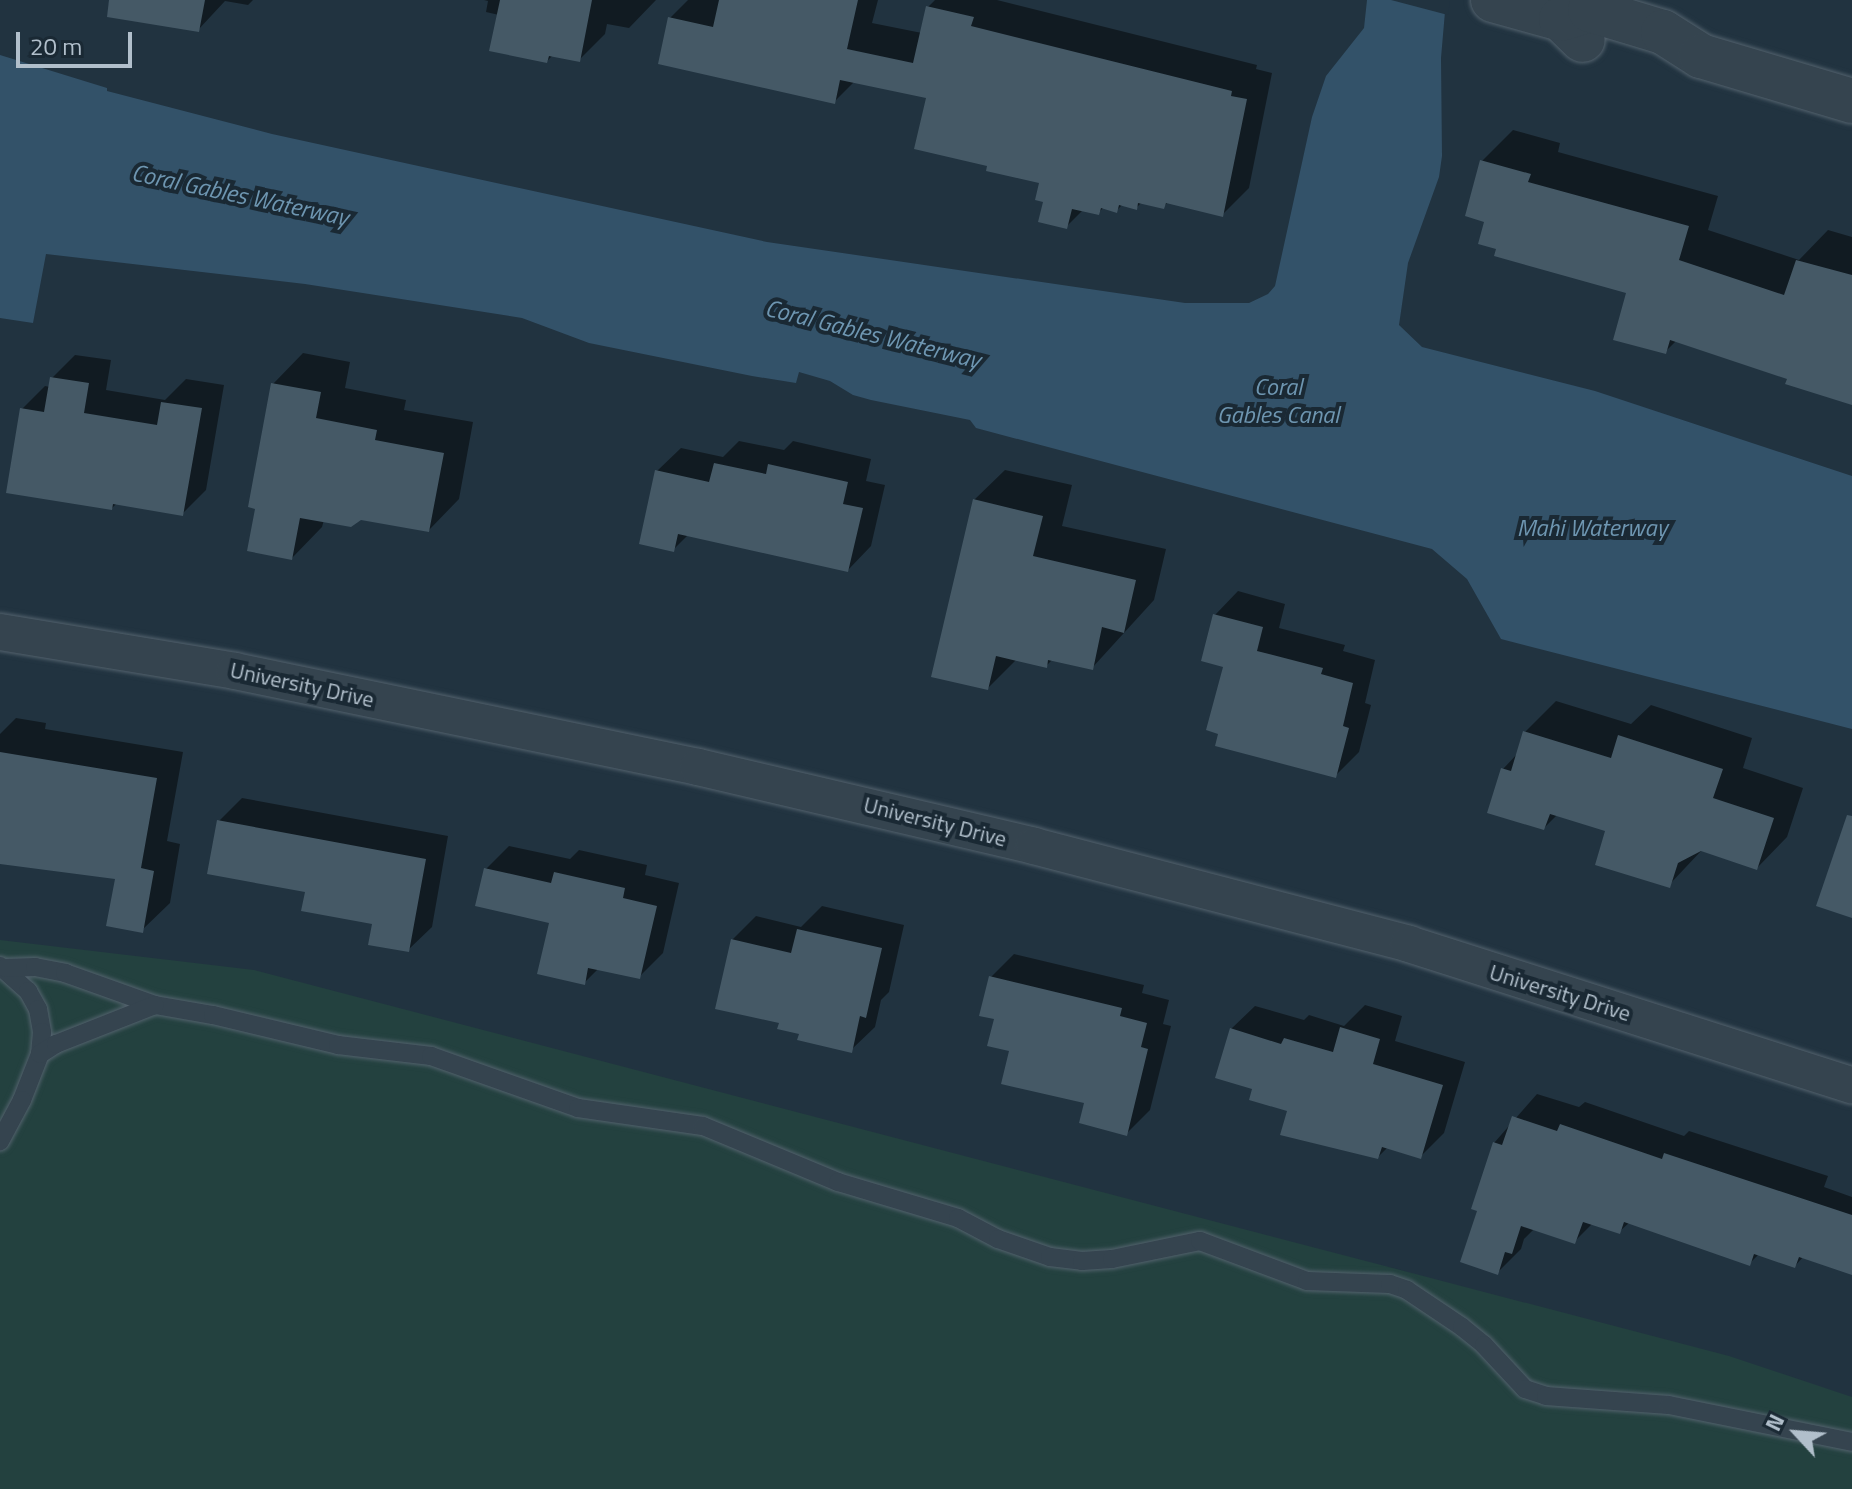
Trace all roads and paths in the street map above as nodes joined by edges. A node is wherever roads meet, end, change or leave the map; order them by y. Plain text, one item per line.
1 (1493, 0) edge
2 (1852, 101) edge
3 (0, 632) edge
4 (3, 967) edge
5 (155, 1005) junction
6 (40, 1054) junction
7 (1852, 1085) edge
8 (0, 1141) edge
9 (1852, 1442) edge

1 - 2 street
3 - 7 street, University Drive
4 - 5 lane
4 - 6 lane
5 - 6 lane
5 - 9 lane
6 - 8 lane

